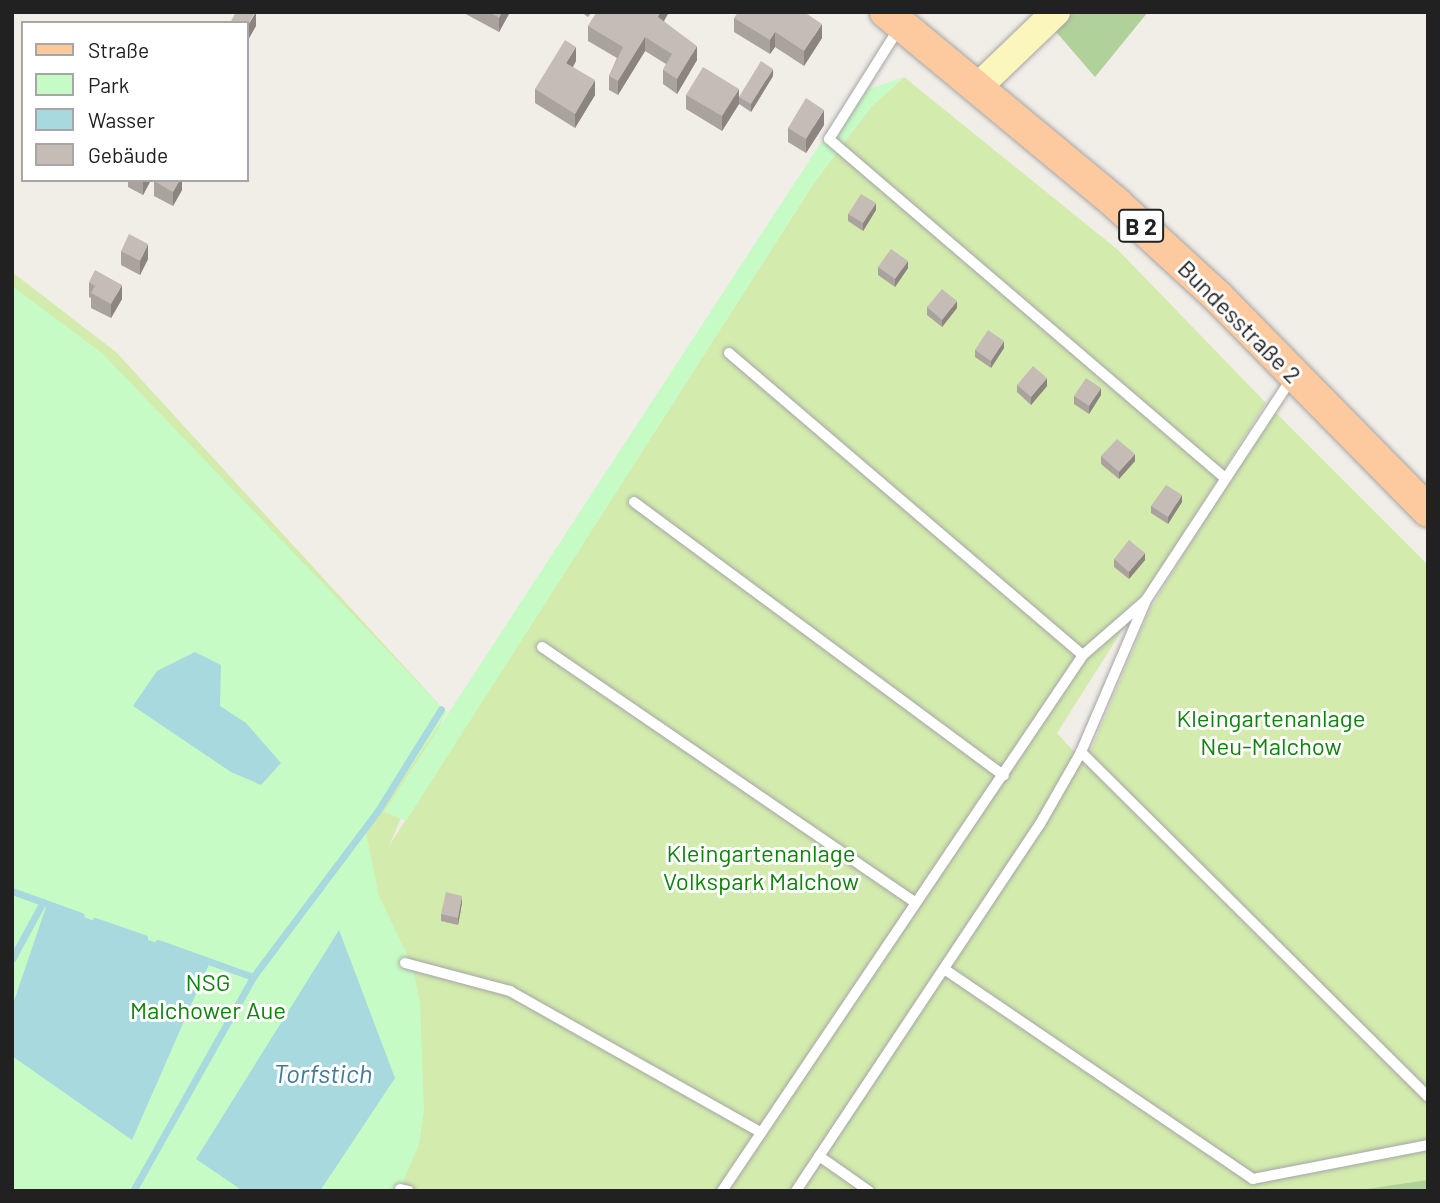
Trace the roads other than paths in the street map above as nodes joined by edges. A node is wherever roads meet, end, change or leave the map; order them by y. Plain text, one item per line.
1 (1056, 12) edge
2 (894, 18) edge
3 (979, 86) junction
4 (729, 353) dead end
5 (1294, 375) junction
6 (1224, 478) junction
7 (634, 502) dead end
8 (1428, 511) edge
9 (1146, 600) junction
10 (542, 647) dead end
11 (1083, 655) junction
12 (1081, 752) junction
13 (1004, 776) junction
14 (916, 903) junction
15 (405, 963) dead end
16 (947, 971) junction
17 (1428, 1096) edge
18 (760, 1132) junction
19 (1428, 1145) edge
20 (819, 1156) junction
21 (722, 1191) edge
22 (796, 1191) edge
23 (869, 1191) edge

1 - 3 main road
2 - 3 main road, B 2
2 - 6 lane
3 - 5 main road, Bundesstraße 2 / B 2
4 - 11 lane
5 - 6 lane
5 - 8 main road, Bundesstraße 2 / B 2
6 - 9 lane
7 - 13 lane
9 - 11 lane
9 - 12 lane
10 - 14 lane
11 - 13 lane
12 - 16 lane
12 - 17 lane
13 - 14 lane
14 - 18 lane
15 - 18 lane
16 - 19 lane
16 - 20 lane
18 - 21 lane
20 - 22 lane
20 - 23 lane

